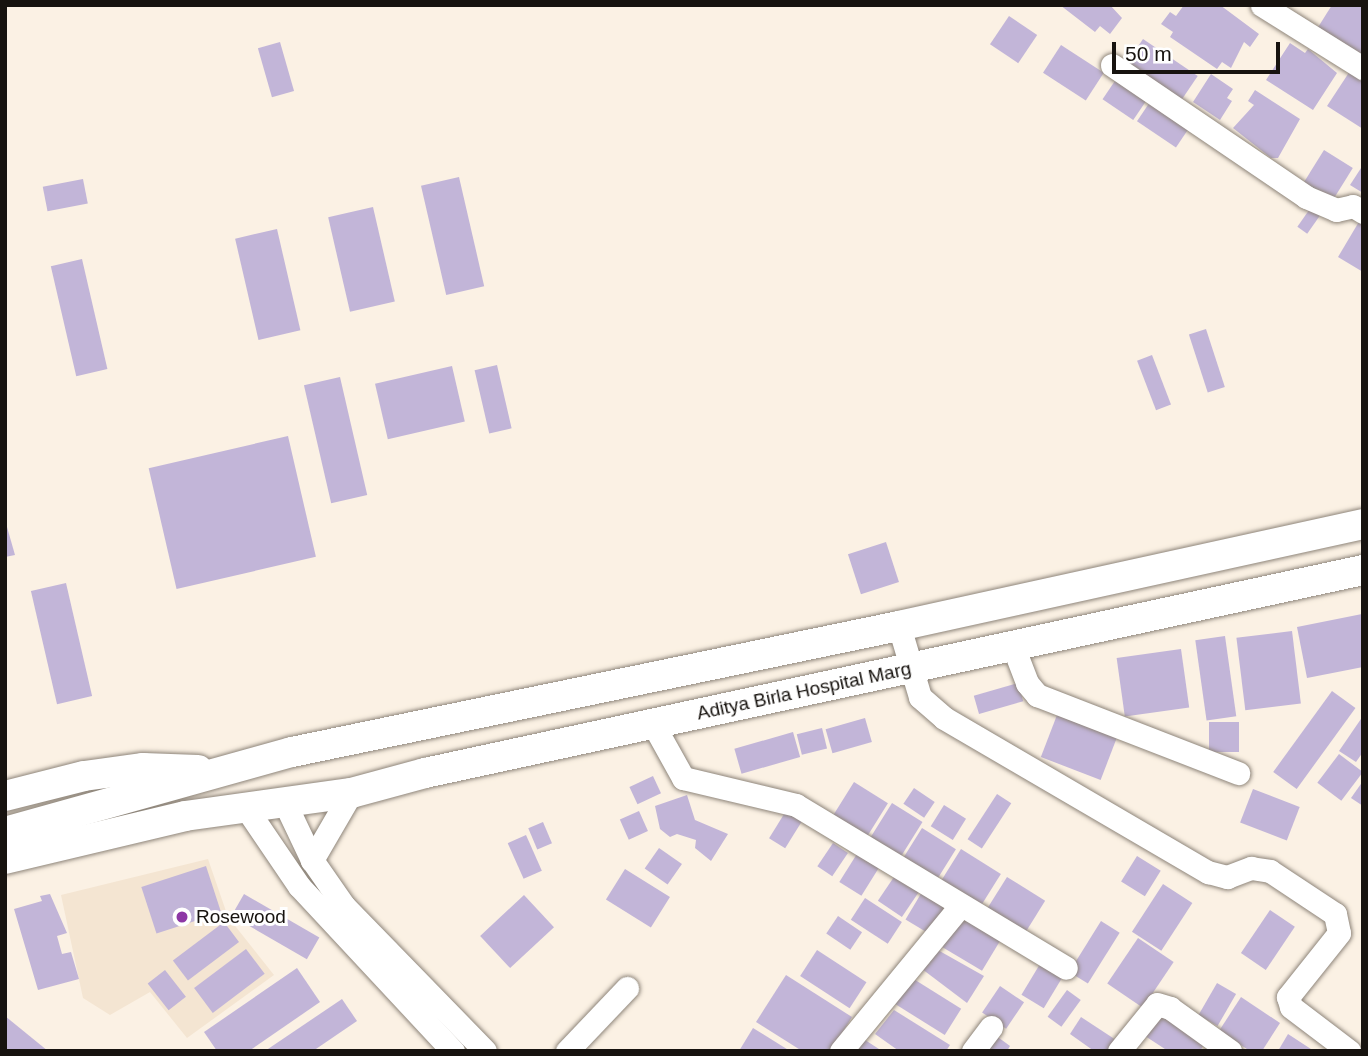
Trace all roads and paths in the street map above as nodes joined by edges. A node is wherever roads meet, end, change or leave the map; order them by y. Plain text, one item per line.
1 (1262, 5) edge
2 (1112, 65) dead end
3 (1363, 68) edge
4 (1363, 212) edge
5 (1363, 524) edge
6 (1363, 570) edge
7 (899, 626) junction
8 (1013, 646) junction
9 (910, 668) junction
10 (653, 724) junction
11 (223, 771) junction
12 (1238, 773) dead end
13 (351, 793) junction
14 (5, 796) edge
15 (283, 799) junction
16 (246, 808) junction
17 (140, 825) junction
18 (5, 832) edge
19 (5, 859) edge
20 (312, 860) junction
21 (5, 877) edge
22 (960, 906) junction
23 (1066, 968) dead end
24 (626, 988) dead end
25 (991, 1027) dead end
26 (453, 1051) edge
27 (485, 1051) edge
28 (567, 1051) edge
29 (841, 1051) edge
30 (973, 1051) edge
31 (1119, 1051) edge
32 (1230, 1051) edge
33 (1349, 1051) edge

1 - 3 street
2 - 4 street
5 - 7 main road
6 - 8 main road, Aditya Birla Hospital Marg
7 - 9 street
7 - 11 main road
8 - 9 main road, Aditya Birla Hospital Marg
8 - 12 street
9 - 10 main road, Aditya Birla Hospital Marg
9 - 33 street
10 - 13 main road, Aditya Birla Hospital Marg
10 - 22 street
11 - 14 main road
11 - 18 main road
13 - 15 main road, Aditya Birla Hospital Marg
13 - 20 street
15 - 16 main road, Aditya Birla Hospital Marg
15 - 20 street
16 - 17 main road, Aditya Birla Hospital Marg
16 - 26 street
17 - 19 main road, Aditya Birla Hospital Marg
17 - 21 main road
20 - 27 street
22 - 23 street
22 - 29 street
24 - 28 street
25 - 30 street
31 - 32 street

